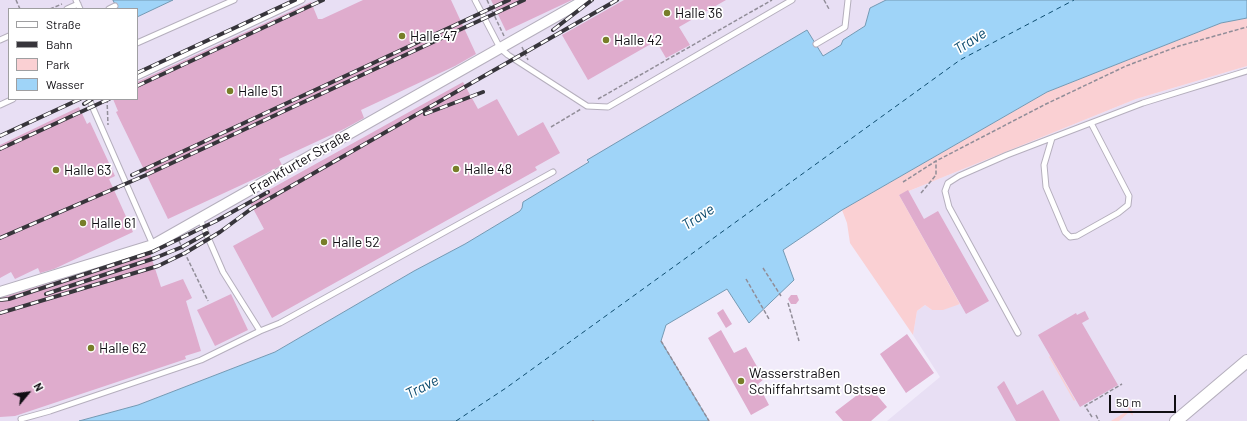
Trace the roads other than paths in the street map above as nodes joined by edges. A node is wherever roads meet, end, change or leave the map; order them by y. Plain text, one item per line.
1 (234, 0) edge
2 (302, 0) edge
3 (475, 0) edge
4 (585, 0) edge
5 (792, 0) edge
6 (848, 0) edge
7 (115, 6) dead end
8 (111, 8) edge
9 (138, 43) edge
10 (816, 44) dead end
11 (503, 45) junction
12 (1247, 71) edge
13 (138, 77) edge
14 (11, 100) edge
15 (89, 100) edge
16 (0, 105) edge
17 (1090, 123) junction
18 (1052, 138) junction
19 (553, 172) dead end
20 (200, 219) junction
21 (153, 246) junction
22 (0, 292) edge
23 (260, 331) junction
24 (1018, 334) dead end
25 (1247, 361) edge
26 (21, 418) dead end
27 (1176, 421) edge

1 - 9 lane
2 - 13 lane
3 - 11 lane
4 - 11 street, Frankfurter Straße
5 - 11 lane
6 - 10 lane
7 - 8 lane
11 - 20 street, Frankfurter Straße
12 - 17 lane
14 - 16 lane
15 - 21 lane
17 - 18 lane
17 - 18 lane
18 - 24 lane
19 - 23 lane
20 - 21 street, Frankfurter Straße
20 - 23 lane
21 - 22 street, Frankfurter Straße
23 - 26 lane
25 - 27 street

